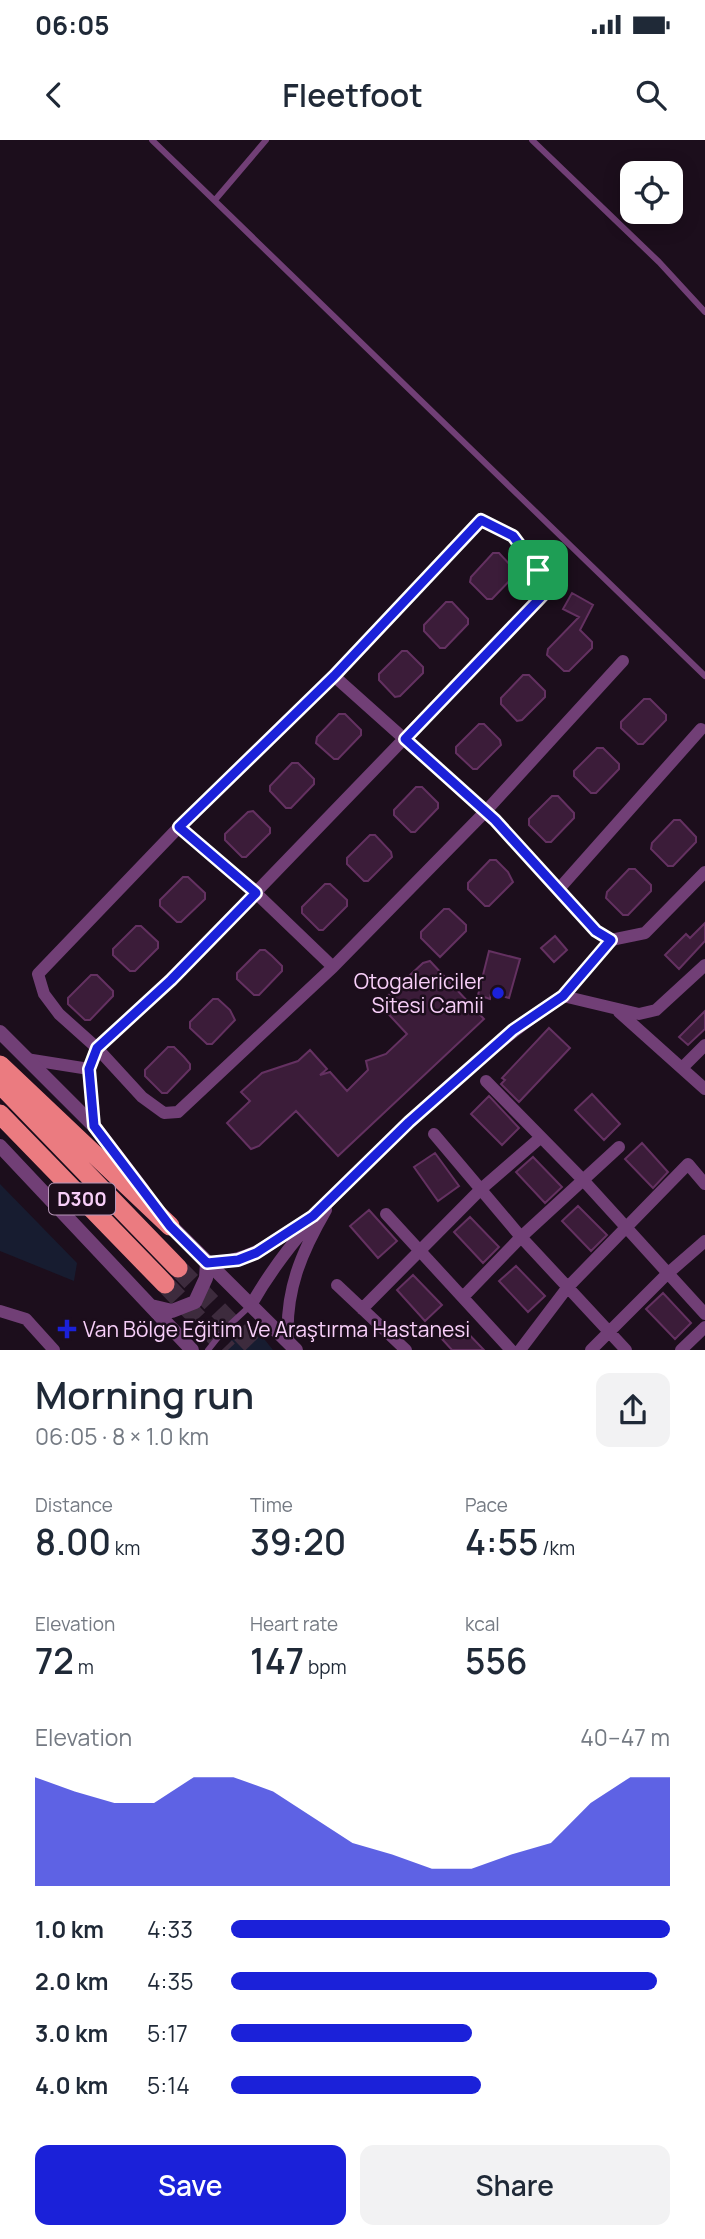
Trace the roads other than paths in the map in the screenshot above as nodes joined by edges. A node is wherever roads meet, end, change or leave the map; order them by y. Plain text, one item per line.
1 (152, 140) edge
2 (266, 140) edge
3 (532, 140) edge
4 (215, 200) junction
5 (705, 312) edge
6 (623, 661) dead end
7 (334, 676) junction
8 (705, 676) edge
9 (701, 729) dead end
10 (405, 739) junction
11 (485, 811) junction
12 (179, 827) junction
13 (705, 872) edge
14 (558, 890) junction
15 (256, 893) junction
16 (611, 940) junction
17 (705, 965) edge
18 (333, 967) junction
19 (563, 996) junction
20 (616, 1009) junction
21 (0, 1032) edge
22 (705, 1045) edge
23 (97, 1048) junction
24 (26, 1059) junction
25 (0, 1065) edge
26 (683, 1067) junction
27 (89, 1069) junction
28 (486, 1080) dead end
29 (0, 1083) edge
30 (705, 1089) edge
31 (0, 1114) edge
32 (94, 1126) junction
33 (434, 1134) dead end
34 (540, 1138) junction
35 (0, 1146) edge
36 (619, 1147) dead end
37 (584, 1181) junction
38 (705, 1184) edge
39 (480, 1190) junction
40 (335, 1195) junction
41 (386, 1214) dead end
42 (313, 1216) junction
43 (170, 1226) junction
44 (625, 1228) junction
45 (521, 1237) junction
46 (705, 1241) edge
47 (419, 1249) junction
48 (207, 1263) junction
49 (178, 1268) tunnel mouth
50 (666, 1275) junction
51 (164, 1284) tunnel mouth
52 (337, 1285) dead end
53 (567, 1288) junction
54 (463, 1297) junction
55 (251, 1305) junction
56 (149, 1306) junction
57 (362, 1308) junction
58 (0, 1311) edge
59 (705, 1314) edge
60 (705, 1327) edge
61 (609, 1331) junction
62 (291, 1347) edge
63 (54, 1350) edge
64 (192, 1350) edge
65 (208, 1350) edge
66 (406, 1350) edge
67 (511, 1350) edge
68 (520, 1350) edge
69 (591, 1350) edge
70 (626, 1350) edge
71 (681, 1350) edge

1 - 4 lane
2 - 4 lane
3 - 5 lane
4 - 8 lane
6 - 11 street
7 - 10 street
7 - 10 street
7 - 12 street
9 - 14 street
10 - 11 street
10 - 15 street
11 - 14 street
11 - 18 street
12 - 15 street
12 - 23 street
13 - 16 street
14 - 16 street
15 - 18 street
15 - 23 street
16 - 19 street
17 - 20 street
18 - 23 street
19 - 20 street
19 - 40 street
20 - 26 street
21 - 24 street
22 - 26 street
23 - 27 street
24 - 27 street
24 - 32 street
25 - 43 highway
26 - 30 street
27 - 32 street
28 - 34 street
29 - 49 highway, D300
31 - 51 highway, D300
32 - 43 street
33 - 39 street
34 - 37 street
34 - 39 street
35 - 56 street
36 - 37 street
37 - 44 street
37 - 45 street
38 - 44 street
39 - 45 street
39 - 47 street
40 - 42 street
40 - 62 street
41 - 47 street
42 - 48 street
42 - 55 street
43 - 48 street
44 - 50 street
44 - 53 street
45 - 53 street
45 - 54 street
46 - 50 street
47 - 54 street
47 - 57 street
48 - 55 street
48 - 56 street
50 - 59 street
50 - 61 street
52 - 57 street
53 - 61 street
53 - 68 street
54 - 67 street
55 - 62 street
55 - 65 lane
56 - 64 street
57 - 66 street
58 - 63 street
60 - 71 street
61 - 69 street
61 - 70 street

